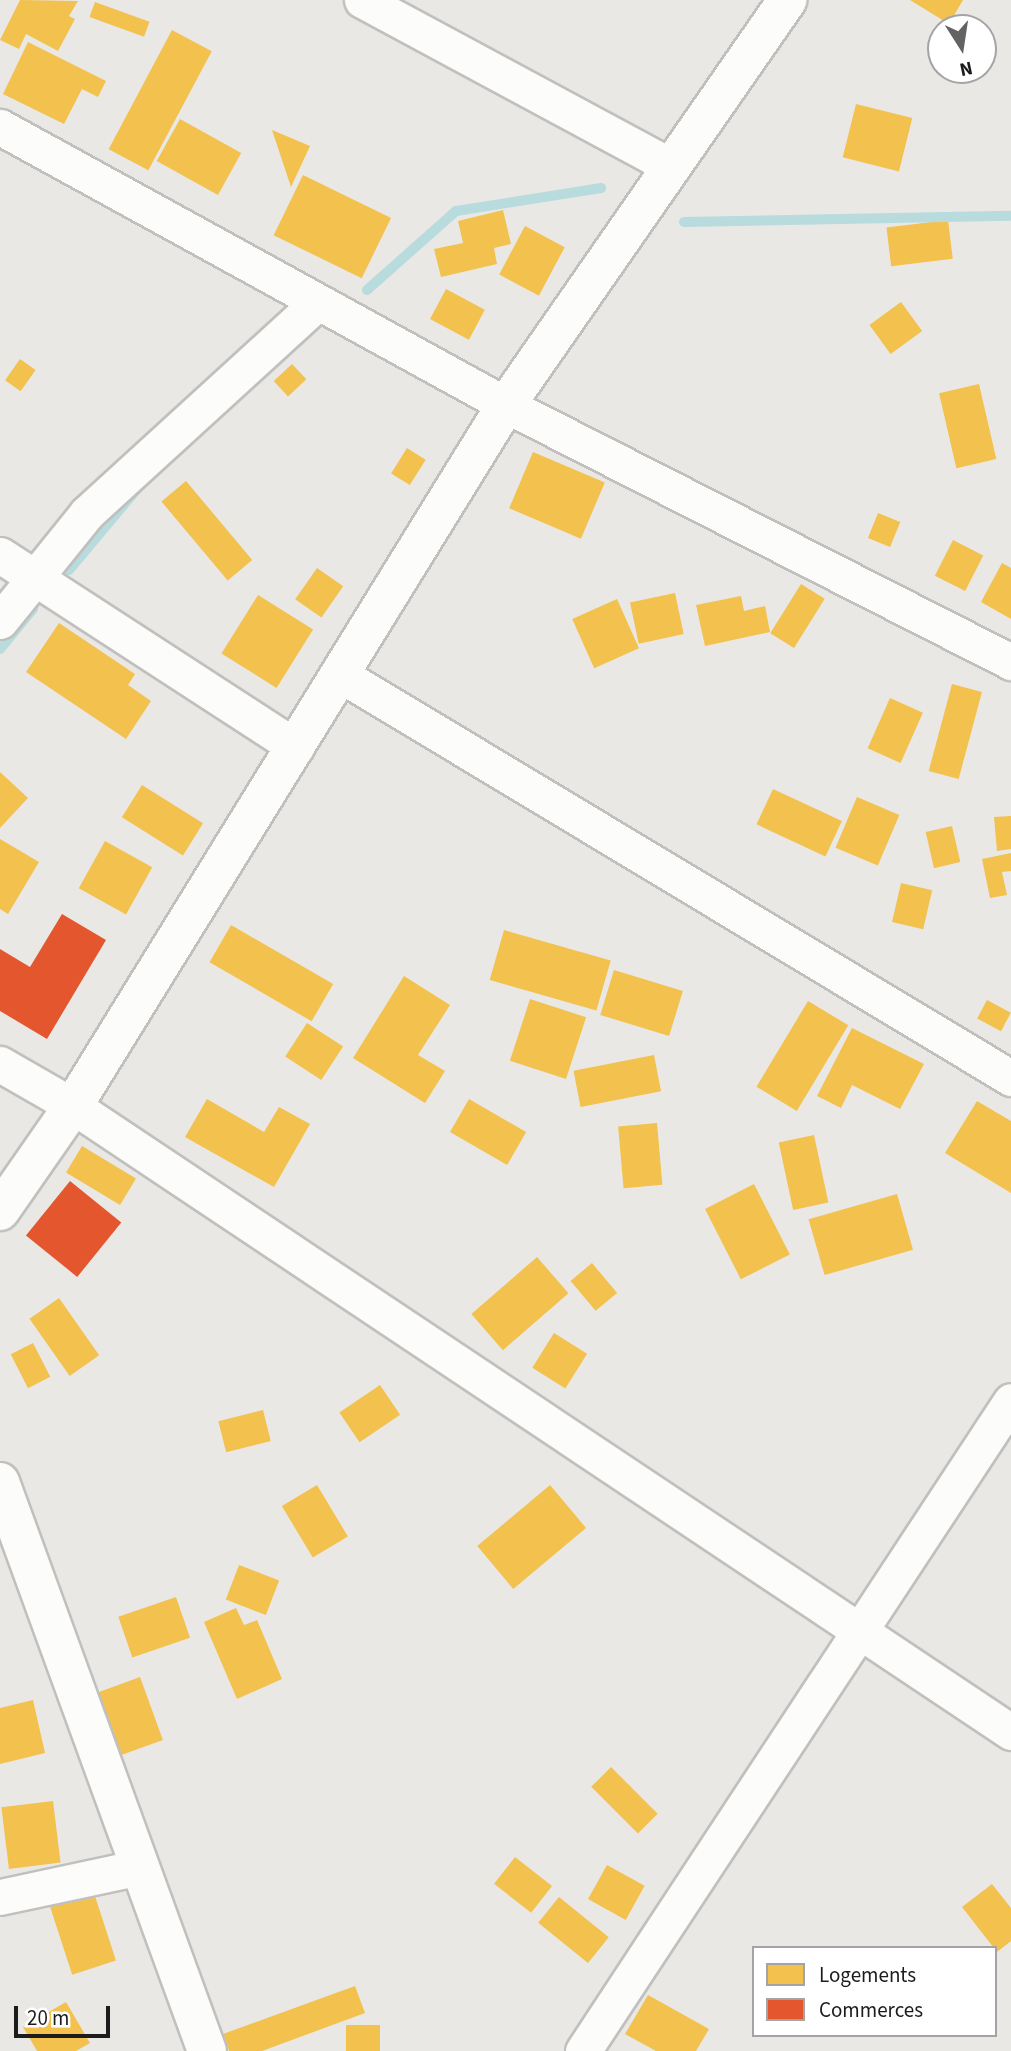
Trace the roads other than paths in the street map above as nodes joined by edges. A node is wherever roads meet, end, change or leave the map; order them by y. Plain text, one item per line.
1 (362, 0) edge
2 (787, 0) edge
3 (0, 127) edge
4 (672, 167) junction
5 (316, 304) junction
6 (506, 405) junction
7 (0, 555) edge
8 (33, 580) junction
9 (0, 621) edge
10 (1011, 662) edge
11 (341, 675) junction
12 (296, 747) junction
13 (0, 1064) edge
14 (1011, 1078) edge
15 (74, 1106) junction
16 (0, 1211) edge
17 (1011, 1401) edge
18 (0, 1482) edge
19 (861, 1629) junction
20 (1011, 1732) edge
21 (140, 1867) junction
22 (0, 1897) edge
23 (207, 2051) edge
24 (583, 2051) edge

1 - 4 street
2 - 4 street
3 - 5 street
4 - 6 street
5 - 6 street
5 - 8 street
6 - 10 street
6 - 11 street
7 - 8 street
8 - 9 street
8 - 12 street
11 - 12 street
11 - 14 street
12 - 15 street
13 - 15 street
15 - 16 street
15 - 19 street
17 - 19 street
18 - 21 street
19 - 20 street
19 - 24 street
21 - 22 street
21 - 23 street

